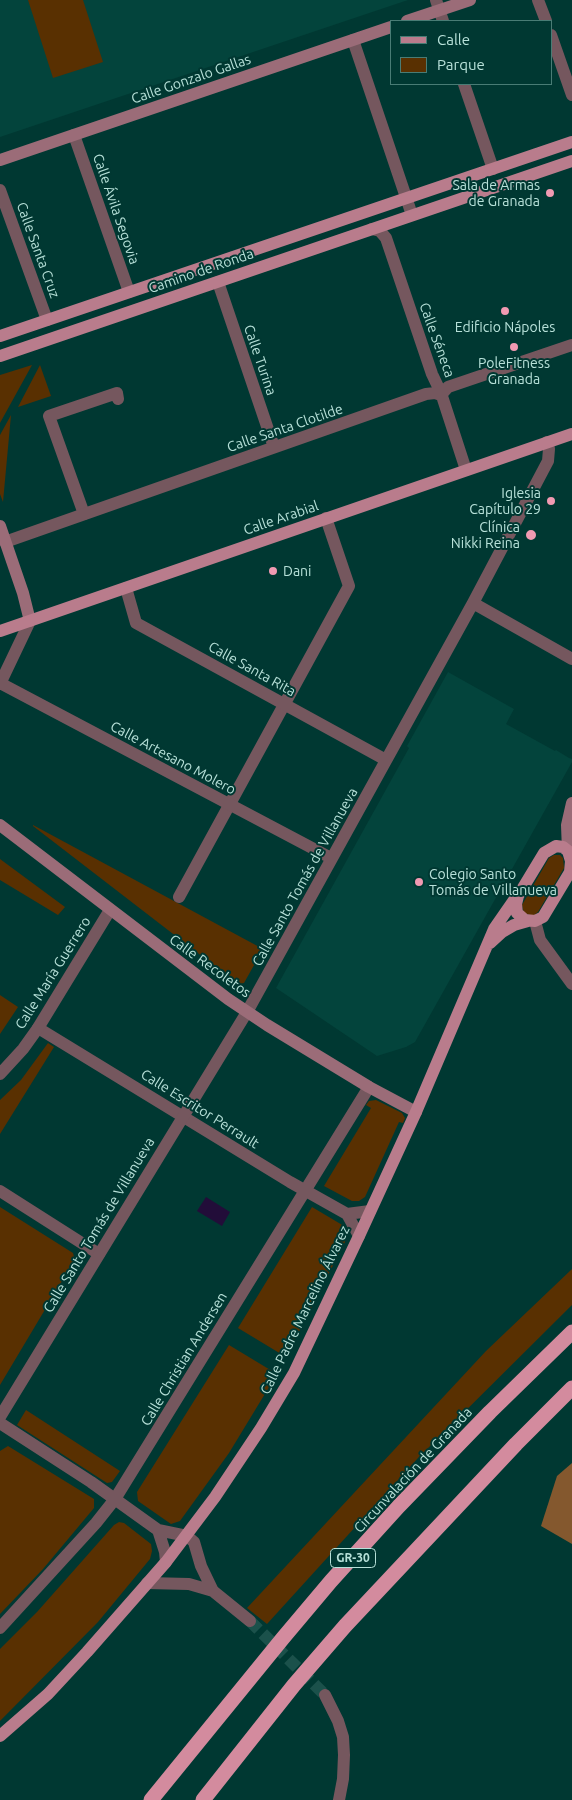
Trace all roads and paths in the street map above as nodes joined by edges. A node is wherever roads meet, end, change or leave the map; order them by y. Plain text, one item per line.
1 (470, 0) edge
2 (538, 0) edge
3 (439, 11) edge
4 (410, 20) edge
5 (546, 20) edge
6 (390, 27) edge
7 (552, 38) edge
8 (353, 40) junction
9 (464, 85) edge
10 (572, 95) edge
11 (74, 135) junction
12 (572, 142) edge
13 (0, 160) edge
14 (572, 161) edge
15 (493, 169) junction
16 (0, 190) edge
17 (407, 198) junction
18 (412, 215) junction
19 (372, 229) junction
20 (218, 282) junction
21 (129, 292) junction
22 (47, 320) junction
23 (0, 336) edge
24 (572, 345) edge
25 (0, 356) edge
26 (441, 395) junction
27 (118, 399) dead end
28 (572, 434) edge
29 (547, 442) junction
30 (274, 447) junction
31 (466, 470) junction
32 (84, 514) junction
33 (326, 518) junction
34 (0, 526) edge
35 (6, 542) junction
36 (126, 588) junction
37 (473, 603) junction
38 (30, 620) junction
39 (0, 631) edge
40 (572, 659) edge
41 (0, 684) edge
42 (284, 704) junction
43 (386, 760) junction
44 (572, 803) edge
45 (229, 804) junction
46 (0, 825) edge
47 (570, 854) edge
48 (331, 858) junction
49 (572, 885) edge
50 (519, 894) junction
51 (556, 896) junction
52 (179, 897) dead end
53 (110, 910) junction
54 (531, 921) junction
55 (489, 944) junction
56 (572, 984) edge
57 (247, 1012) junction
58 (38, 1028) junction
59 (0, 1074) edge
60 (369, 1087) junction
61 (416, 1112) junction
62 (183, 1117) junction
63 (0, 1191) edge
64 (305, 1191) junction
65 (370, 1212) junction
66 (347, 1214) junction
67 (359, 1236) junction
68 (99, 1254) junction
69 (572, 1332) edge
70 (572, 1388) edge
71 (0, 1417) edge
72 (0, 1423) edge
73 (114, 1499) junction
74 (158, 1530) junction
75 (187, 1536) junction
76 (166, 1562) junction
77 (147, 1583) junction
78 (213, 1590) junction
79 (250, 1622) tunnel mouth
80 (0, 1628) edge
81 (325, 1695) tunnel mouth
82 (0, 1736) edge
83 (151, 1800) edge
84 (203, 1800) edge
85 (339, 1800) edge

1 - 3 main road
2 - 5 street
3 - 4 main road
6 - 8 main road, Calle Gonzalo Gallas
7 - 10 street
8 - 11 main road, Calle Gonzalo Gallas
8 - 17 street
9 - 15 street
11 - 13 main road, Calle Gonzalo Gallas
11 - 21 street, Calle Ávila Segovia
12 - 15 main road, Camino de Ronda
14 - 18 main road, Camino de Ronda
15 - 17 main road, Camino de Ronda
16 - 22 street, Calle Santa Cruz
17 - 18 street
17 - 21 main road, Camino de Ronda
18 - 19 main road, Camino de Ronda
19 - 20 main road, Camino de Ronda
19 - 26 street, Calle Séneca
20 - 25 main road, Camino de Ronda
20 - 30 street, Calle Turina
21 - 22 main road, Camino de Ronda
22 - 23 main road, Camino de Ronda
24 - 26 street, Calle Santa Clotilde
26 - 30 street, Calle Santa Clotilde
26 - 31 street, Calle Séneca
27 - 32 street
28 - 29 main road, Calle Arabial
29 - 31 main road, Calle Arabial
29 - 37 street, Calle Santo Tomás de Villanueva
30 - 32 street, Calle Santa Clotilde
31 - 33 main road, Calle Arabial
32 - 35 street, Calle Santa Clotilde
33 - 36 main road, Calle Arabial
33 - 42 street
34 - 35 main road
35 - 38 main road
36 - 38 main road, Calle Arabial
36 - 42 street, Calle Santa Rita
37 - 40 street
37 - 43 street, Calle Santo Tomás de Villanueva
38 - 39 main road, Calle Arabial
38 - 41 street
41 - 45 street, Calle Artesano Molero
42 - 43 street, Calle Santa Rita
42 - 45 street
43 - 48 street, Calle Santo Tomás de Villanueva
44 - 47 main road
45 - 48 street, Calle Artesano Molero
45 - 52 street
46 - 53 main road, Calle Recoletos
47 - 50 main road, Calle Padre Marcelino Álvarez
47 - 51 main road
48 - 57 street, Calle Santo Tomás de Villanueva
49 - 51 main road
50 - 54 main road
50 - 55 main road, Calle Padre Marcelino Álvarez
51 - 54 main road
53 - 57 main road, Calle Recoletos
53 - 58 street, Calle María Guerrero
54 - 55 main road, Calle Padre Marcelino Álvarez
54 - 56 street
55 - 61 main road, Calle Padre Marcelino Álvarez
57 - 60 main road, Calle Recoletos
57 - 62 street, Calle Santo Tomás de Villanueva
58 - 59 street, Calle María Guerrero
58 - 62 street, Calle Escritor Perrault
60 - 61 main road, Calle Recoletos
60 - 64 street, Calle Christian Andersen
61 - 65 main road, Calle Padre Marcelino Álvarez
62 - 64 street, Calle Escritor Perrault
62 - 68 street, Calle Santo Tomás de Villanueva
63 - 68 street
64 - 66 street, Calle Escritor Perrault
64 - 73 street, Calle Christian Andersen
65 - 66 street
65 - 67 main road, Calle Padre Marcelino Álvarez
66 - 67 street
67 - 75 main road, Calle Padre Marcelino Álvarez
68 - 71 street, Calle Santo Tomás de Villanueva
69 - 83 highway, Circunvalación de Granada / GR-30
70 - 84 highway, GR-30
72 - 73 street
73 - 74 street
73 - 80 street, Calle Christian Andersen
74 - 75 street
74 - 76 street
75 - 76 main road, Calle Padre Marcelino Álvarez
75 - 78 street
76 - 77 main road, Calle Padre Marcelino Álvarez
77 - 78 street
77 - 82 main road, Calle Padre Marcelino Álvarez
78 - 79 street
81 - 85 street

